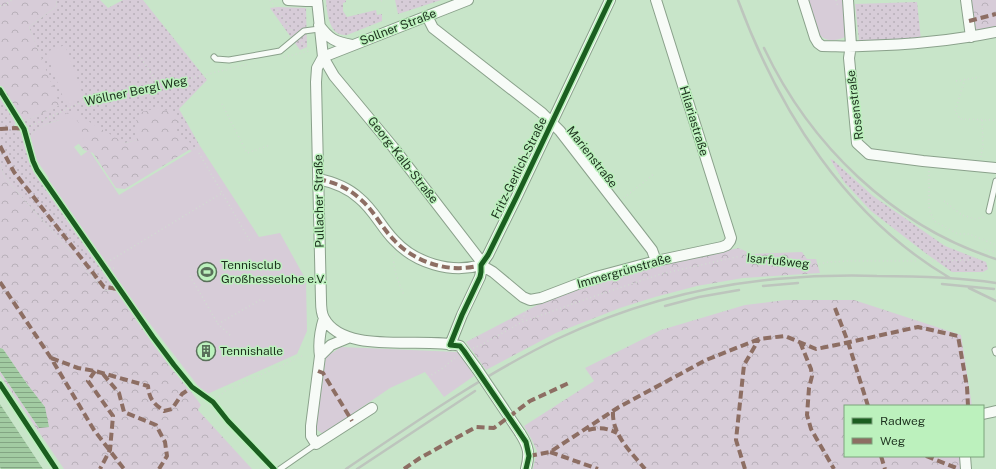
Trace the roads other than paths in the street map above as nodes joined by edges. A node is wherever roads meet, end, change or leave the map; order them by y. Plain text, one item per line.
1 (288, 0) edge
2 (317, 0) edge
3 (468, 0) edge
4 (610, 0) edge
5 (656, 0) edge
6 (803, 0) edge
7 (848, 0) edge
8 (966, 0) edge
9 (427, 16) junction
10 (319, 27) junction
11 (996, 32) edge
12 (971, 37) junction
13 (352, 45) junction
14 (850, 45) junction
15 (214, 57) dead end
16 (322, 57) junction
17 (552, 123) junction
18 (996, 168) edge
19 (318, 179) junction
20 (996, 182) edge
21 (989, 211) road end
22 (730, 241) joint
23 (656, 260) junction
24 (481, 265) junction
25 (324, 318) junction
26 (348, 338) junction
27 (450, 345) junction
28 (320, 356) junction
29 (372, 408) dead end
30 (996, 411) edge
31 (984, 414) edge
32 (316, 444) junction
33 (965, 457) edge
34 (280, 469) edge
35 (526, 469) edge
36 (966, 469) edge

1 - 2 street
2 - 10 street, Pullacher Straße
3 - 9 street, Sollner Straße
4 - 17 street, Fritz-Gerlich-Straße
5 - 22 street, Hilariastraße
6 - 14 street
7 - 14 street, Rosenstraße
8 - 12 street
9 - 13 street, Sollner Straße
9 - 17 street, Marienstraße
10 - 13 street, Sollner Straße
10 - 15 lane
10 - 16 street, Pullacher Straße
11 - 12 street
12 - 14 street
13 - 16 street, Sollner Straße
14 - 18 street, Rosenstraße
16 - 19 street, Pullacher Straße
16 - 24 street, Georg-Kalb-Straße
17 - 23 street, Marienstraße
17 - 24 street, Fritz-Gerlich-Straße
19 - 24 street
19 - 25 street, Pullacher Straße
20 - 21 lane
22 - 23 street, Immergrünstraße
23 - 24 street, Immergrünstraße
24 - 27 street, Fritz-Gerlich-Straße
25 - 26 street
25 - 28 street
26 - 27 street
26 - 28 street
27 - 35 street, bridge
28 - 32 street
29 - 32 street
30 - 31 street
32 - 34 lane
33 - 36 street

